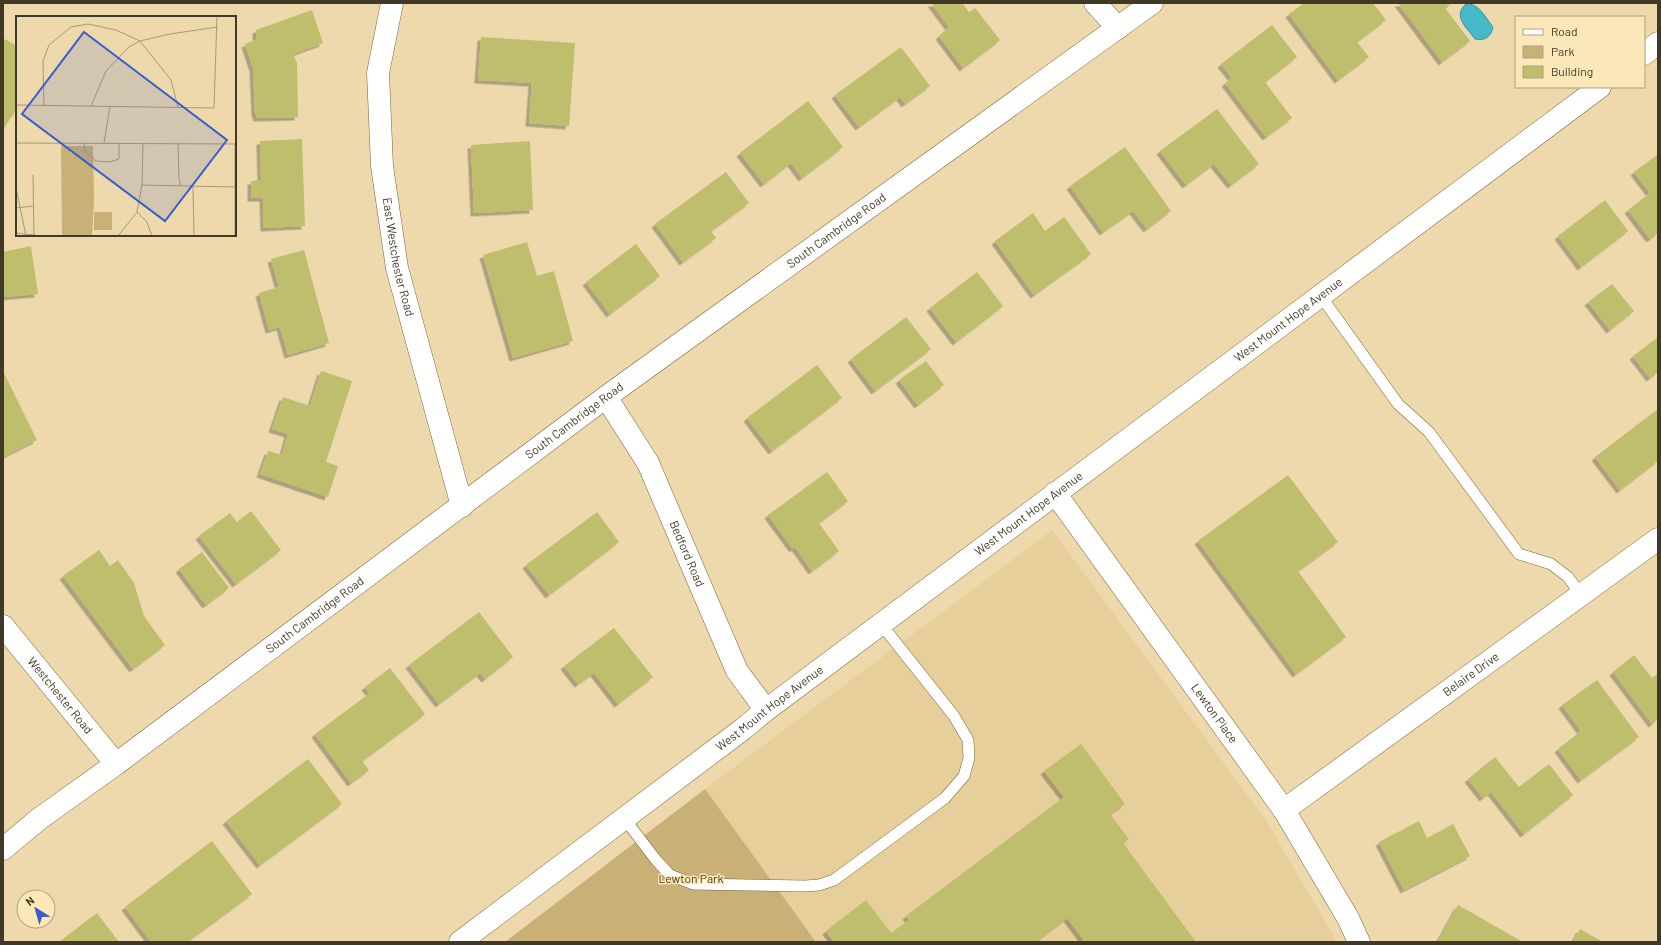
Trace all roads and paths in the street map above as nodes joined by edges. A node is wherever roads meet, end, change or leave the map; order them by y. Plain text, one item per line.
1 (392, 3) edge
2 (1095, 3) edge
3 (1152, 3) edge
4 (1118, 28) junction
5 (1658, 44) edge
6 (1645, 53) edge
7 (1599, 88) edge
8 (1320, 295) junction
9 (606, 398) junction
10 (1055, 493) junction
11 (462, 506) junction
12 (1658, 539) edge
13 (1581, 595) junction
14 (881, 624) junction
15 (3, 626) edge
16 (766, 710) junction
17 (116, 764) junction
18 (1284, 810) junction
19 (624, 818) junction
20 (3, 849) edge
21 (460, 942) edge
22 (1358, 942) edge

1 - 11 street, East Westchester Road
2 - 4 street
3 - 4 street, South Cambridge Road
4 - 9 street, South Cambridge Road
5 - 6 street
7 - 8 street, West Mount Hope Avenue
8 - 10 street, West Mount Hope Avenue
8 - 13 lane
9 - 11 street, South Cambridge Road
9 - 16 street, Bedford Road
10 - 14 street, West Mount Hope Avenue
10 - 18 street, Lewton Place
11 - 17 street, South Cambridge Road
12 - 13 street, Belaire Drive
13 - 18 street, Belaire Drive
14 - 16 street, West Mount Hope Avenue
14 - 19 lane
15 - 17 street, Westchester Road
16 - 19 street, West Mount Hope Avenue
17 - 20 street, South Cambridge Road
18 - 22 street, Lewton Place
19 - 21 street, West Mount Hope Avenue

